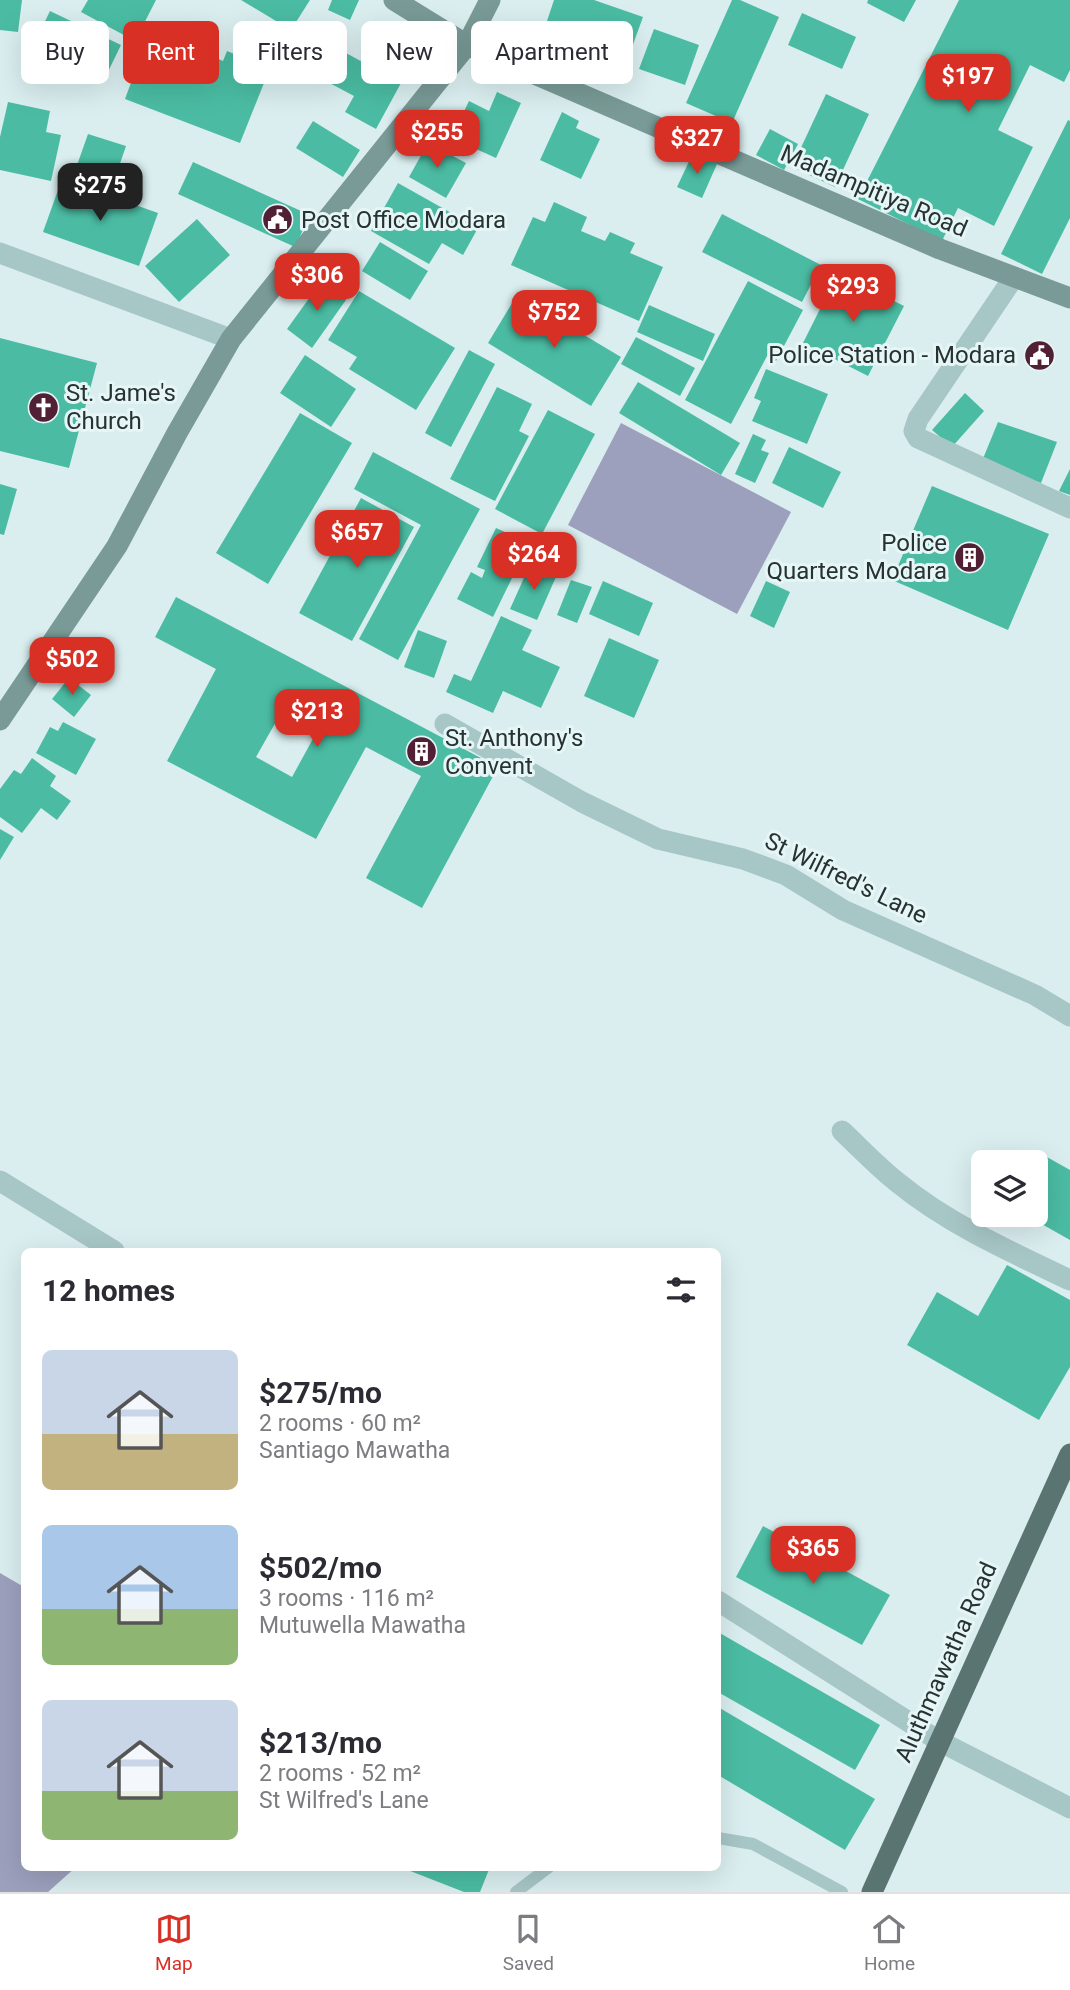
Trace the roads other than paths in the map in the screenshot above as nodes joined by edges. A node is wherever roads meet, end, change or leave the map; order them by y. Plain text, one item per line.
1 (394, 0) edge
2 (490, 0) edge
3 (467, 45) junction
4 (0, 253) edge
5 (1014, 277) junction
6 (1070, 298) edge
7 (230, 339) junction
8 (1070, 508) edge
9 (0, 720) edge
10 (445, 724) dead end
11 (1070, 1016) edge
12 (842, 1130) dead end
13 (0, 1181) edge
14 (109, 1248) edge
15 (1070, 1280) edge
16 (1070, 1454) edge
17 (721, 1603) edge
18 (939, 1741) junction
19 (1070, 1808) edge
20 (721, 1839) edge
21 (544, 1871) edge
22 (516, 1892) edge
23 (842, 1892) edge
24 (872, 1892) edge

1 - 3 street, Madampitiya Road
2 - 3 street
3 - 5 street, Madampitiya Road
3 - 7 street
4 - 7 street
5 - 6 street, Madampitiya Road
5 - 8 street
7 - 9 street
10 - 11 street, St Wilfred's Lane
12 - 15 street
13 - 14 street
16 - 18 main road, Aluthmawatha Road
17 - 18 street
18 - 19 street
18 - 24 main road, Aluthmawatha Road
20 - 23 lane
21 - 22 lane

